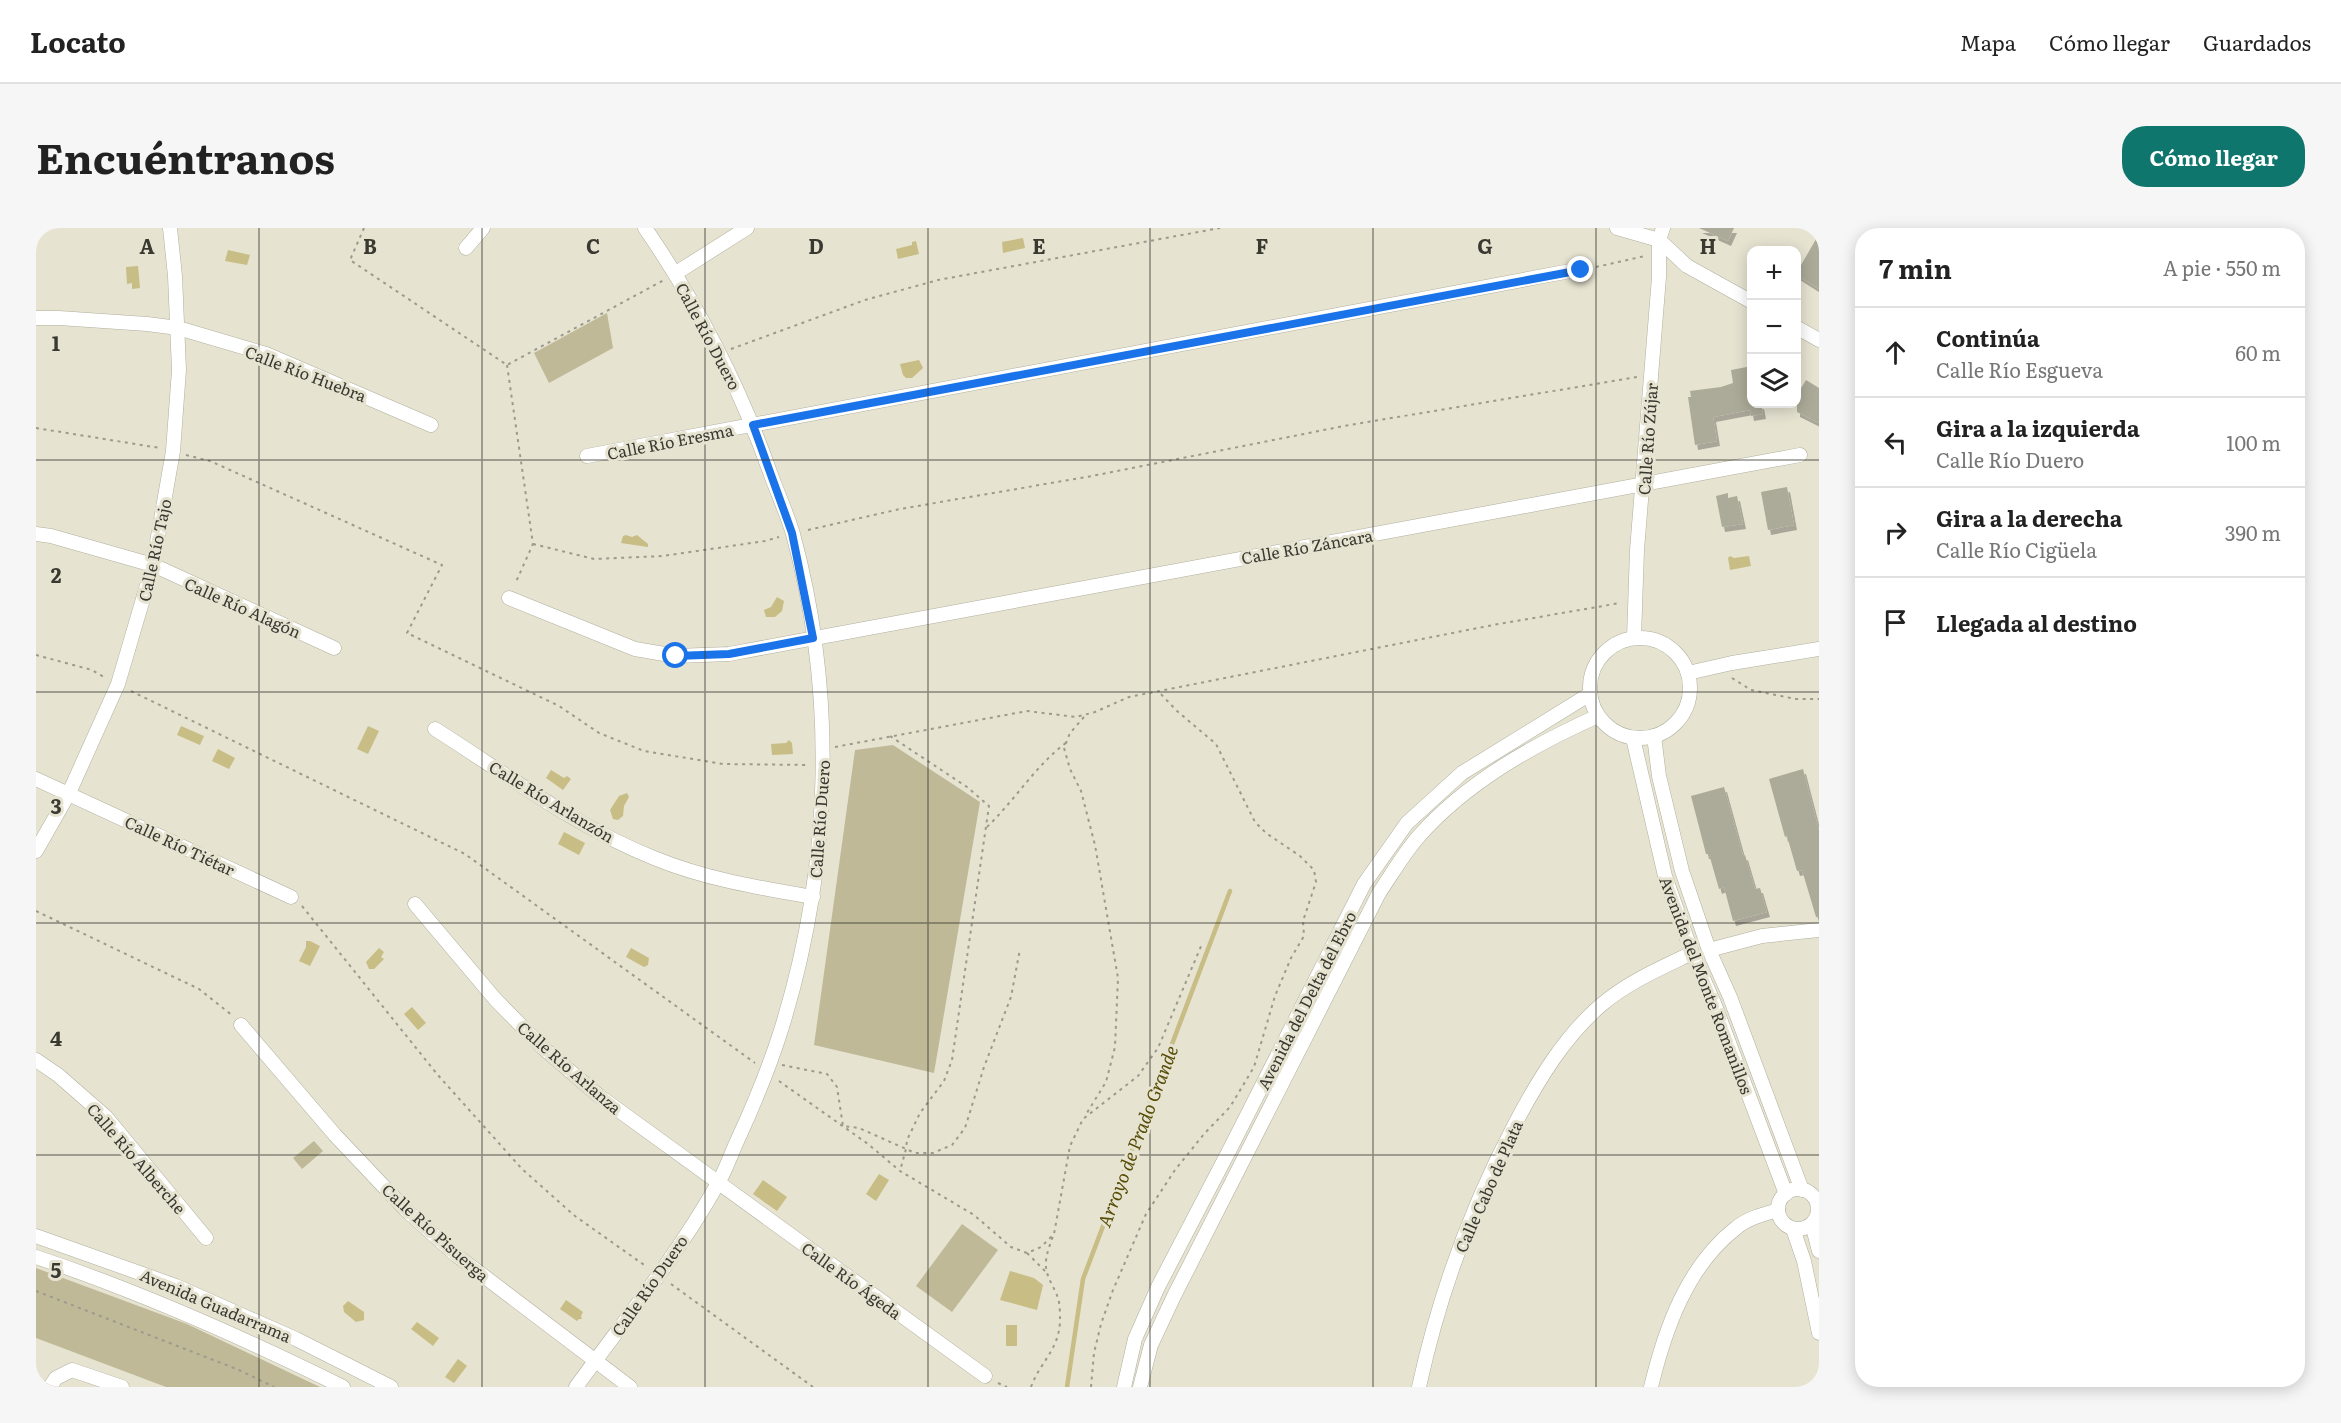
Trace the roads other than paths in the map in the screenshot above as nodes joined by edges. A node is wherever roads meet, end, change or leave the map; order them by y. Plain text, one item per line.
1 (171, 228) edge
2 (483, 228) edge
3 (645, 228) edge
4 (747, 228) edge
5 (1617, 228) edge
6 (1661, 234) edge
7 (466, 248) dead end
8 (1581, 270) road end
9 (676, 273) junction
10 (1748, 300) edge
11 (36, 318) edge
12 (178, 328) junction
13 (1801, 329) edge
14 (1819, 340) edge
15 (431, 425) dead end
16 (753, 425) junction
17 (1800, 455) dead end
18 (587, 456) dead end
19 (1644, 484) junction
20 (36, 534) edge
21 (153, 565) junction
22 (509, 598) road end
23 (813, 638) junction
24 (1634, 638) junction
25 (334, 648) dead end
26 (1819, 649) edge
27 (1688, 673) junction
28 (1590, 694) junction
29 (1598, 716) junction
30 (435, 729) dead end
31 (1654, 736) junction
32 (1633, 738) junction
33 (36, 779) edge
34 (69, 793) junction
35 (36, 851) edge
36 (291, 897) road end
37 (813, 897) junction
38 (416, 904) dead end
39 (1819, 930) edge
40 (1709, 950) junction
41 (1692, 953) junction
42 (240, 1025) road end
43 (36, 1059) edge
44 (718, 1183) junction
45 (1802, 1190) junction
46 (1786, 1194) junction
47 (1818, 1205) edge
48 (1778, 1210) junction
49 (1812, 1224) junction
50 (1793, 1228) junction
51 (36, 1236) edge
52 (206, 1238) dead end
53 (1819, 1251) edge
54 (36, 1257) edge
55 (1819, 1333) edge
56 (594, 1362) junction
57 (985, 1376) dead end
58 (50, 1387) edge
59 (122, 1387) edge
60 (343, 1387) edge
61 (391, 1387) edge
62 (576, 1387) edge
63 (630, 1387) edge
64 (1124, 1387) edge
65 (1140, 1387) edge
66 (1419, 1387) edge
67 (1650, 1387) edge

1 - 12 street, Calle Río Tajo
2 - 7 street
3 - 9 street, Calle Río Duero
4 - 9 street
5 - 6 street
6 - 10 street
6 - 19 street, Calle Río Zújar
8 - 16 street, Calle Río Eresma
9 - 16 street, Calle Río Duero
11 - 12 street, Calle Río Huebra
12 - 15 street, Calle Río Huebra
12 - 21 street, Calle Río Tajo
13 - 14 street
16 - 18 street, Calle Río Eresma
16 - 23 street, Calle Río Duero
17 - 19 street, Calle Río Záncara
19 - 23 street, Calle Río Záncara
19 - 24 street, Calle Río Zújar
20 - 21 street, Calle Río Alagón
21 - 25 street, Calle Río Alagón
21 - 34 street, Calle Río Tajo
22 - 23 street, Calle Río Záncara
23 - 37 street, Calle Río Duero
24 - 27 street
24 - 28 street
26 - 27 street
27 - 31 street
28 - 29 street
28 - 64 street, Avenida del Delta del Ebro
29 - 32 street
29 - 65 street, Avenida del Delta del Ebro
30 - 37 street, Calle Río Arlanzón
31 - 32 street
31 - 40 street, Avenida del Monte Romanillos
32 - 41 street, Avenida del Monte Romanillos
33 - 34 street, Calle Río Tiétar
34 - 35 street, Calle Río Tajo
34 - 36 street, Calle Río Tiétar
37 - 44 street, Calle Río Duero
38 - 44 street, Calle Río Arlanza
39 - 40 street
40 - 45 street, Avenida del Monte Romanillos
41 - 46 street, Avenida del Monte Romanillos
41 - 66 street, Calle Cabo de Plata
42 - 56 street, Calle Río Pisuerga
43 - 52 street, Calle Río Alberche
44 - 56 street, Calle Río Duero
44 - 57 street, Calle Río Ágeda
45 - 46 street
45 - 47 street
46 - 48 street
47 - 49 street
48 - 50 street
48 - 67 street
49 - 50 street
49 - 53 street
50 - 55 street
51 - 61 street, Avenida Guadarrama
54 - 60 street, Avenida Guadarrama
56 - 62 street, Calle Río Duero
56 - 63 street, Calle Río Pisuerga
58 - 59 street

